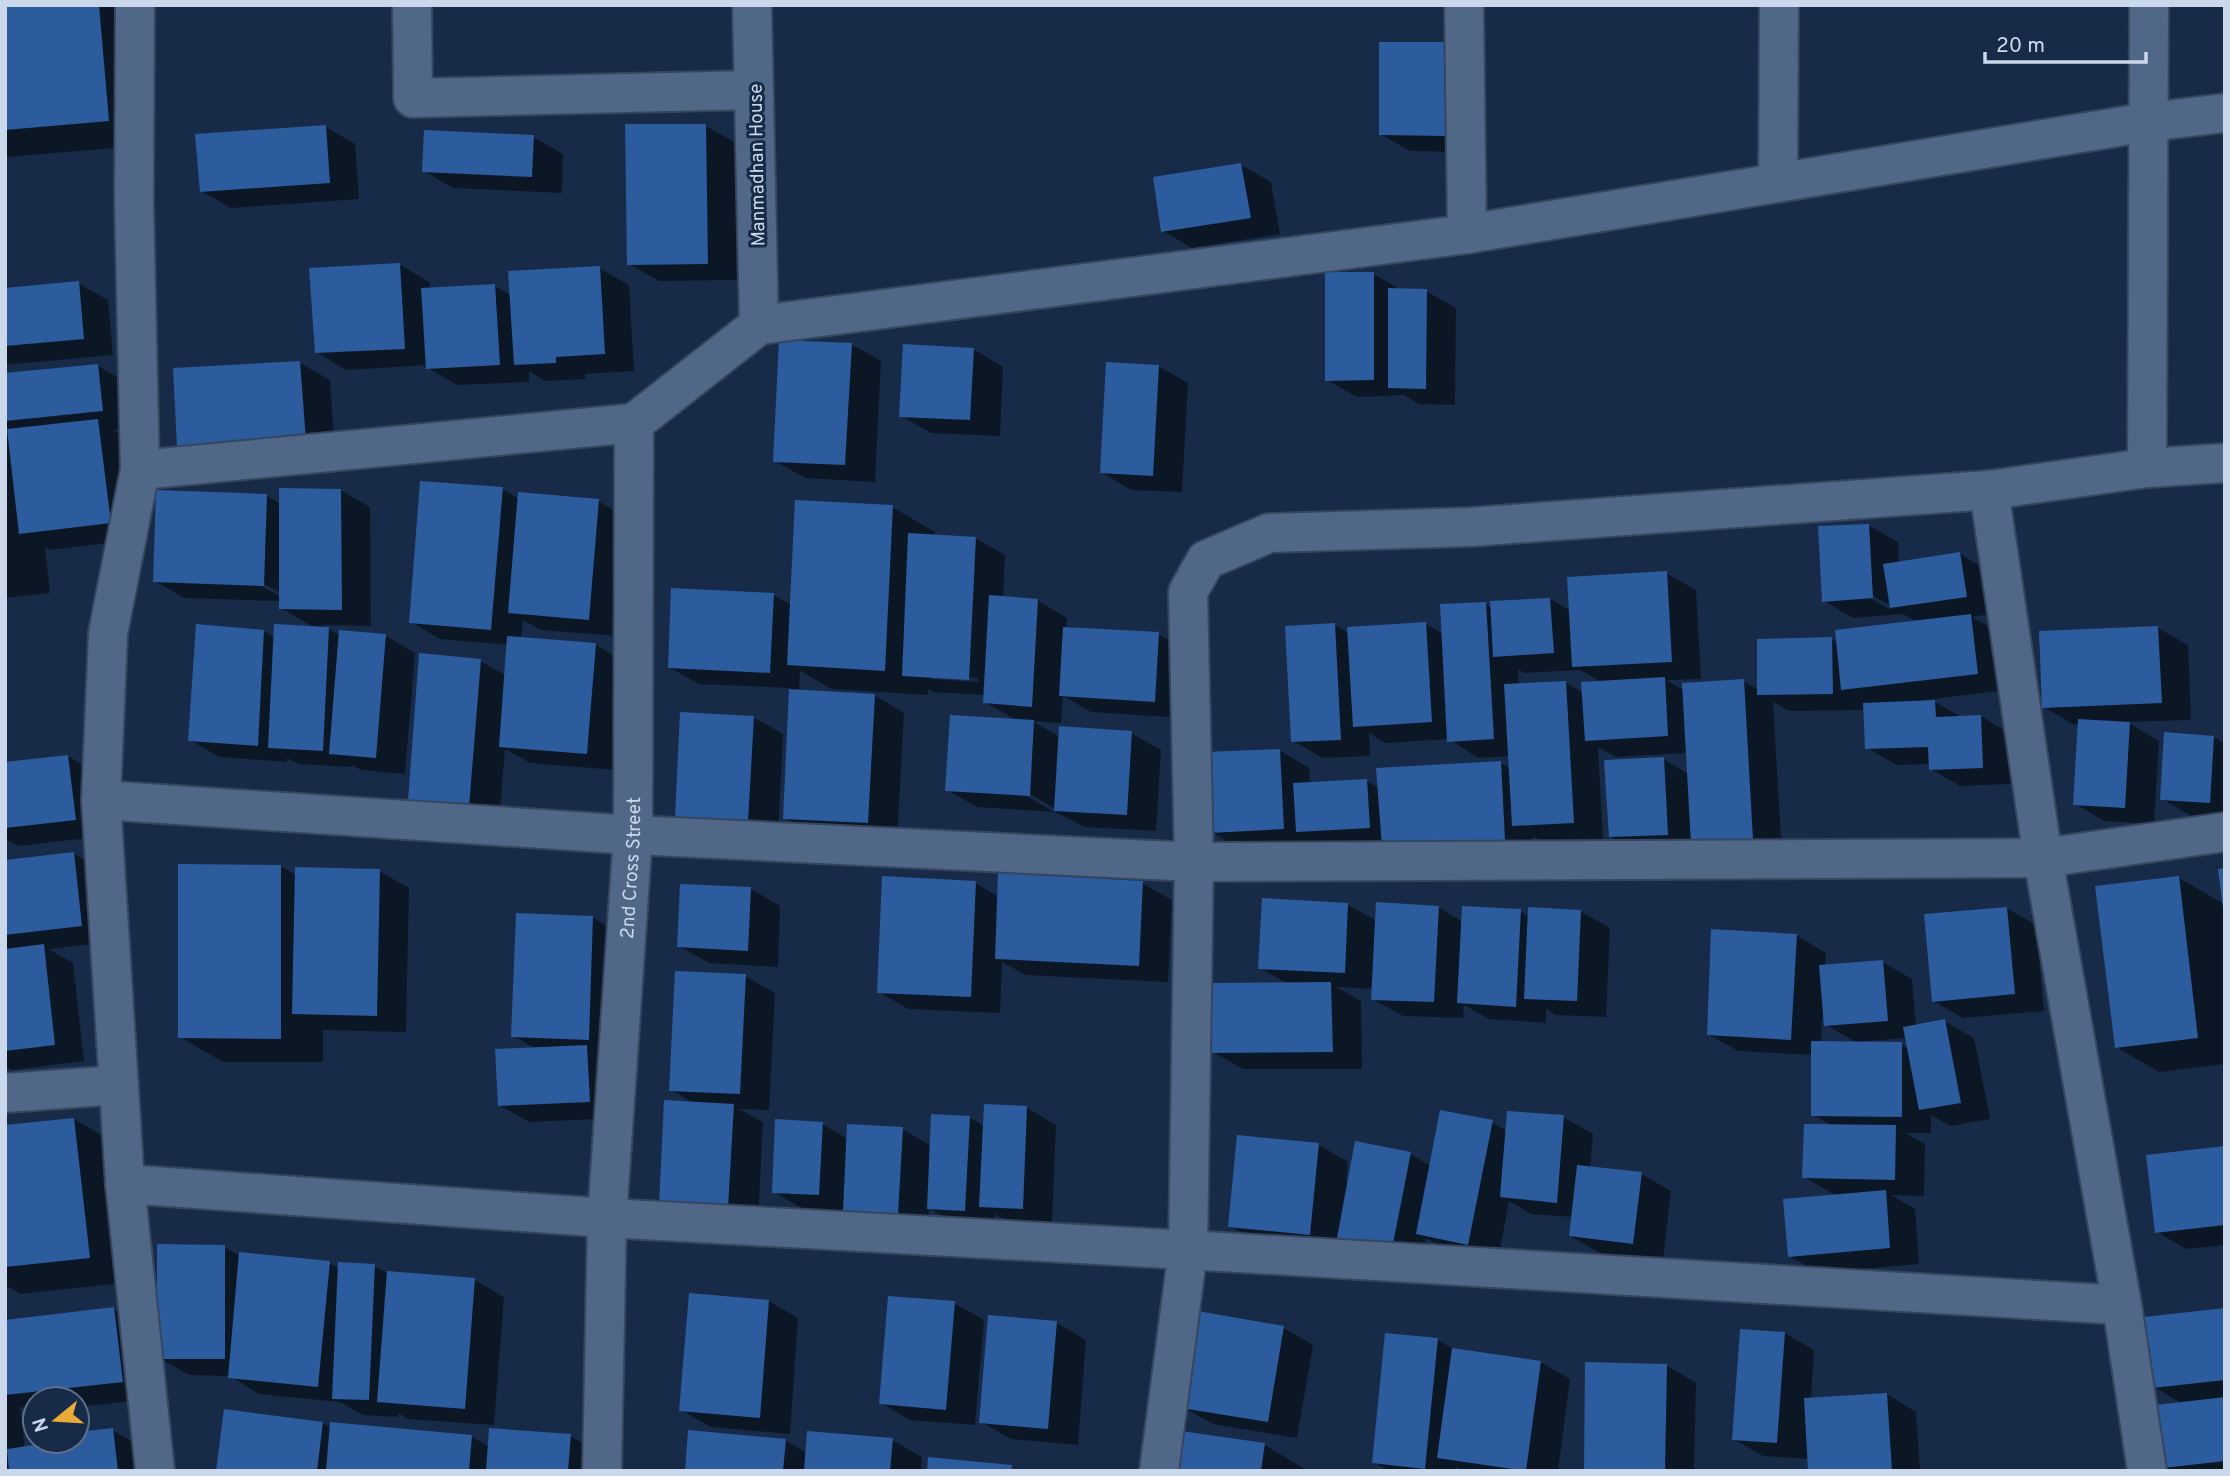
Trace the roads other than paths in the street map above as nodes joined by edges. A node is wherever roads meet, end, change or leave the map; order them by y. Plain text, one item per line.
1 (135, 5) edge
2 (412, 5) edge
3 (752, 5) edge
4 (1464, 5) edge
5 (1779, 5) edge
6 (2149, 5) edge
7 (754, 90) junction
8 (2225, 113) edge
9 (2148, 122) junction
10 (1778, 183) junction
11 (1467, 234) junction
12 (759, 325) junction
13 (634, 423) junction
14 (2225, 463) edge
15 (2147, 468) junction
16 (140, 470) junction
17 (1989, 490) junction
18 (102, 800) junction
19 (2225, 832) edge
20 (634, 835) junction
21 (2043, 858) junction
22 (1194, 862) junction
23 (119, 1085) junction
24 (5, 1093) edge
25 (125, 1184) junction
26 (607, 1218) junction
27 (1188, 1250) junction
28 (2122, 1306) junction
29 (155, 1471) edge
30 (602, 1471) edge
31 (1159, 1471) edge
32 (2147, 1471) edge

1 - 16 street
2 - 7 street
3 - 7 street, Manmadhan House
4 - 11 street
5 - 10 street
6 - 9 street
7 - 12 street, Manmadhan House
8 - 9 street
9 - 10 street
9 - 15 street
10 - 11 street
11 - 12 street
12 - 13 street
13 - 16 street
13 - 20 street, 2nd Cross Street
14 - 15 street
15 - 17 street
16 - 18 street
17 - 21 street
17 - 22 street
18 - 20 street
18 - 23 street
19 - 21 street
20 - 22 street
20 - 26 street, 2nd Cross Street
21 - 22 street
21 - 28 street
22 - 27 street
23 - 24 street
23 - 25 street
25 - 26 street
25 - 29 street
26 - 27 street
26 - 30 street, 2nd Cross Street
27 - 28 street
27 - 31 street
28 - 32 street

